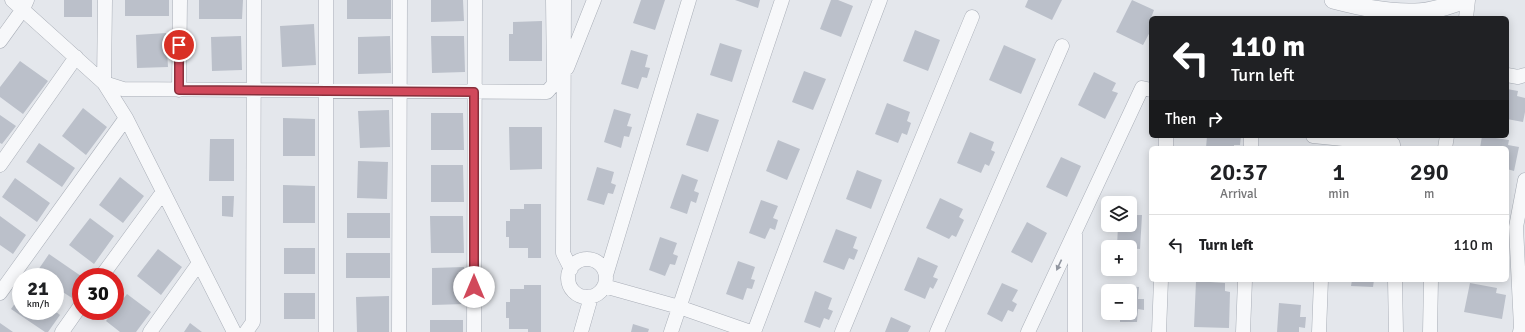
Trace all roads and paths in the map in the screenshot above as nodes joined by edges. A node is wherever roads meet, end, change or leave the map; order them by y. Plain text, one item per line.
1 (12, 0) edge
2 (105, 0) edge
3 (180, 0) edge
4 (254, 0) edge
5 (326, 0) edge
6 (400, 0) edge
7 (475, 0) edge
8 (553, 0) edge
9 (564, 0) edge
10 (594, 0) edge
11 (689, 0) edge
12 (782, 0) edge
13 (880, 0) edge
14 (1333, 0) edge
15 (1467, 0) edge
16 (25, 5) edge
17 (1466, 16) edge
18 (972, 17) dead end
19 (0, 40) edge
20 (1062, 46) dead end
21 (76, 58) junction
22 (1509, 75) edge
23 (1525, 75) edge
24 (564, 76) junction
25 (104, 83) junction
26 (179, 90) junction
27 (254, 90) junction
28 (1149, 90) edge
29 (326, 91) junction
30 (400, 91) junction
31 (474, 92) junction
32 (126, 118) junction
33 (1333, 138) edge
34 (1393, 146) edge
35 (0, 166) edge
36 (1525, 180) edge
37 (163, 192) junction
38 (1075, 230) junction
39 (199, 263) junction
40 (108, 268) edge
41 (570, 269) junction
42 (605, 280) junction
43 (1160, 282) edge
44 (1246, 282) edge
45 (1321, 282) edge
46 (1395, 282) edge
47 (1431, 282) edge
48 (0, 293) edge
49 (591, 297) junction
50 (679, 307) junction
51 (72, 318) edge
52 (62, 332) edge
53 (150, 332) edge
54 (234, 332) edge
55 (246, 332) edge
56 (326, 332) edge
57 (399, 332) edge
58 (474, 332) edge
59 (581, 332) edge
60 (671, 332) edge
61 (751, 332) edge
62 (754, 332) edge
63 (842, 332) edge
64 (937, 332) edge
65 (1028, 332) edge
66 (1075, 332) edge
67 (1159, 332) edge
68 (1243, 332) edge
69 (1319, 332) edge
70 (1396, 332) edge
71 (1430, 332) edge
72 (1520, 332) edge

1 - 16 street
2 - 25 street
3 - 26 street
4 - 27 street
5 - 29 street
6 - 30 street
7 - 31 street
8 - 31 street
9 - 24 street
10 - 24 street
11 - 42 street
12 - 50 street
13 - 62 street
14 - 15 street
15 - 17 street
16 - 19 street
16 - 21 street
18 - 63 street
20 - 64 street
21 - 25 street
21 - 35 street
22 - 23 street
24 - 41 street
25 - 26 street
25 - 32 street
26 - 27 street
27 - 29 street
27 - 55 street
28 - 38 street
29 - 30 street
29 - 56 street
30 - 31 street
30 - 57 street
31 - 58 street
32 - 37 street
32 - 48 street
33 - 34 street
36 - 72 street
37 - 39 street
37 - 40 street
38 -> 65 street
38 - 66 street
39 - 53 street
39 - 54 street
41 - 42 street
41 - 49 street
42 - 49 street
42 - 50 street
43 - 67 street
44 - 68 street
45 - 69 street
46 - 70 street
47 - 71 street
49 - 59 street
50 - 60 street
50 - 61 street
51 - 52 street

